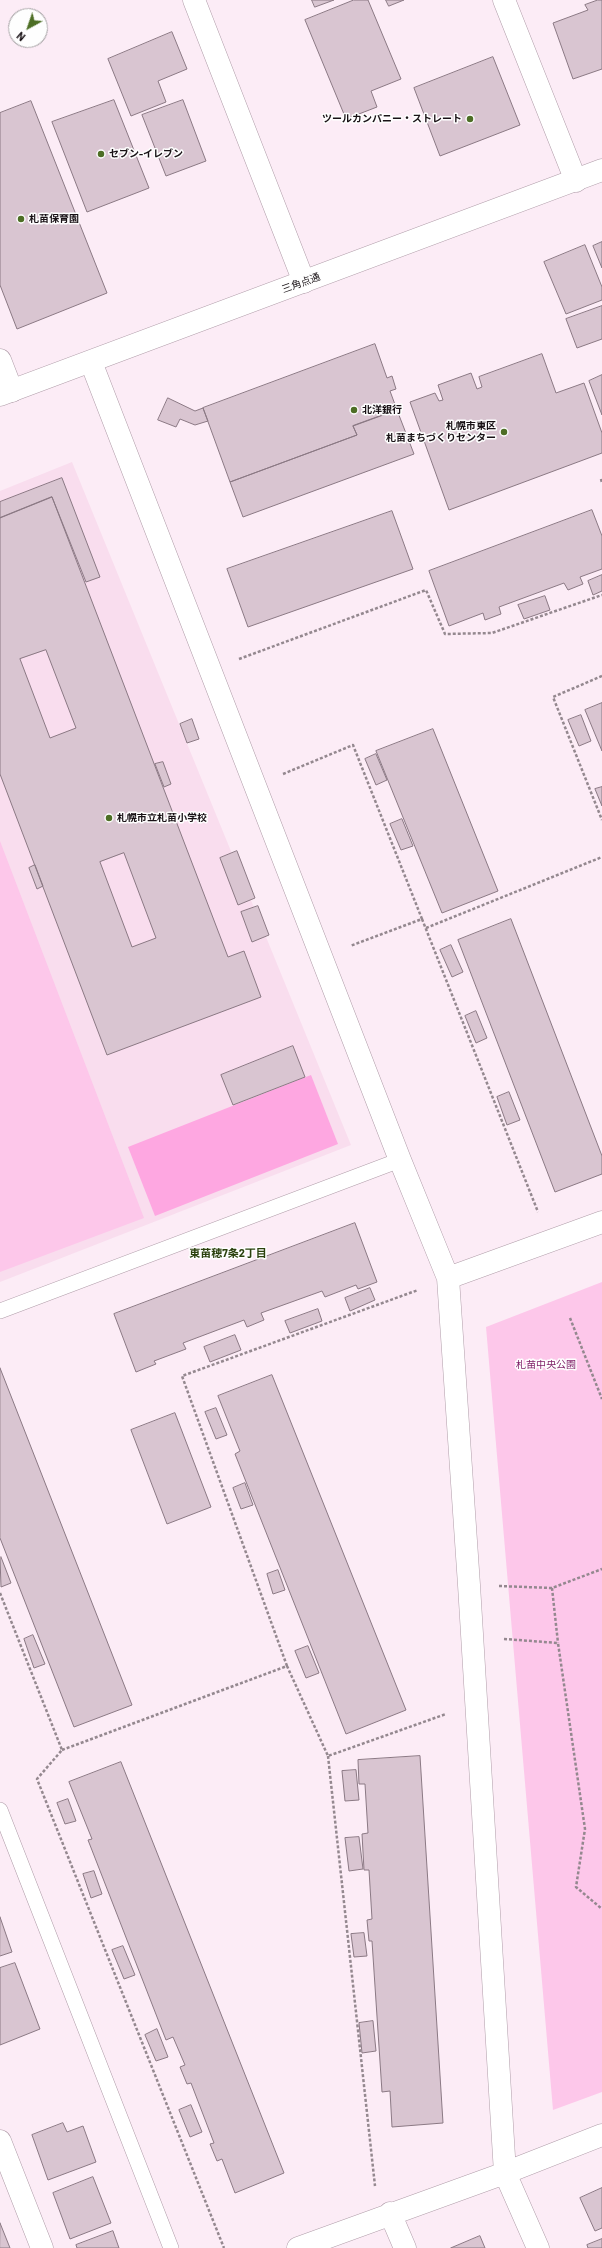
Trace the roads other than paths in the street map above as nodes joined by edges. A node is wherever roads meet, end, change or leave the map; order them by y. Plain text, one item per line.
1 (194, 0) edge
2 (504, 0) edge
3 (602, 170) edge
4 (576, 180) junction
5 (304, 282) junction
6 (0, 360) edge
7 (91, 362) junction
8 (6, 393) edge
9 (400, 1160) junction
10 (602, 1222) edge
11 (448, 1278) junction
12 (0, 1311) edge
13 (0, 1810) edge
14 (602, 2135) edge
15 (0, 2141) edge
16 (506, 2173) junction
17 (390, 2213) junction
18 (42, 2248) edge
19 (171, 2248) edge
20 (298, 2248) edge
21 (405, 2248) edge
22 (538, 2248) edge

1 - 5 street
2 - 4 street
3 - 4 street, 三角点通
4 - 5 street, 三角点通
5 - 7 street, 三角点通
6 - 8 street
7 - 8 street, 三角点通
7 - 9 street
9 - 11 street
9 - 12 lane
10 - 11 street
11 - 16 street
13 - 19 lane
14 - 16 street
15 - 18 street
16 - 17 street
16 - 22 street
17 - 20 street
17 - 21 street

